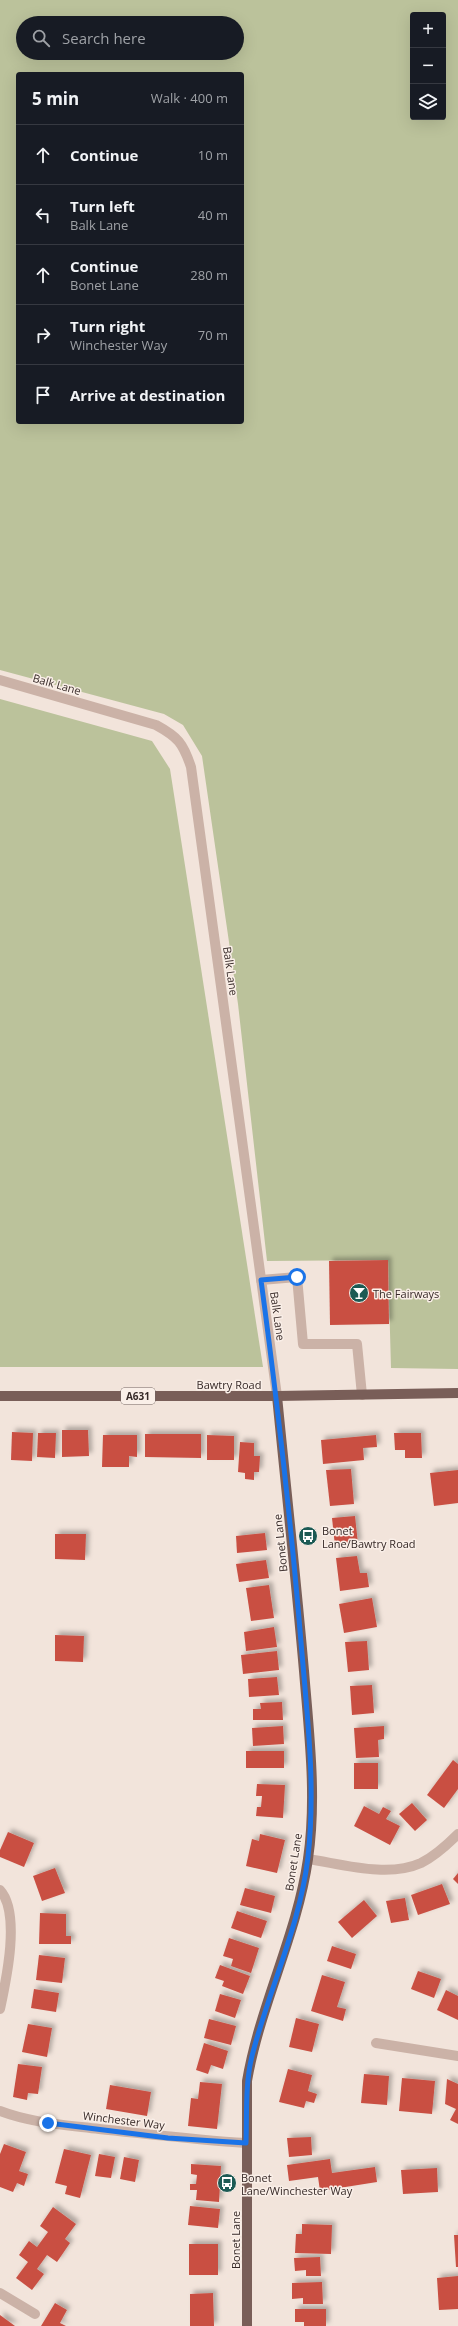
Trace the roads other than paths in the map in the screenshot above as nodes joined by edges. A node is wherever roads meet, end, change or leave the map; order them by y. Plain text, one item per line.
1 (0, 680) edge
2 (261, 1280) junction
3 (458, 1393) edge
4 (362, 1395) junction
5 (0, 1396) edge
6 (277, 1396) junction
7 (458, 1834) edge
8 (308, 1859) junction
9 (0, 1890) edge
10 (0, 2009) edge
11 (376, 2043) dead end
12 (458, 2056) edge
13 (0, 2110) edge
14 (246, 2143) junction
15 (0, 2293) edge
16 (35, 2314) dead end
17 (247, 2326) edge

1 - 2 street, Balk Lane
2 - 4 street
2 - 6 street, Balk Lane
3 - 4 main road, Bawtry Road / A631
4 - 6 main road, Bawtry Road / A631
5 - 6 main road, Bawtry Road / A631
6 - 8 main road, Bonet Lane
7 - 8 street
8 - 14 main road, Bonet Lane
9 - 10 street
11 - 12 street
13 - 14 street, Winchester Way
14 - 17 main road, Bonet Lane
15 - 16 street

